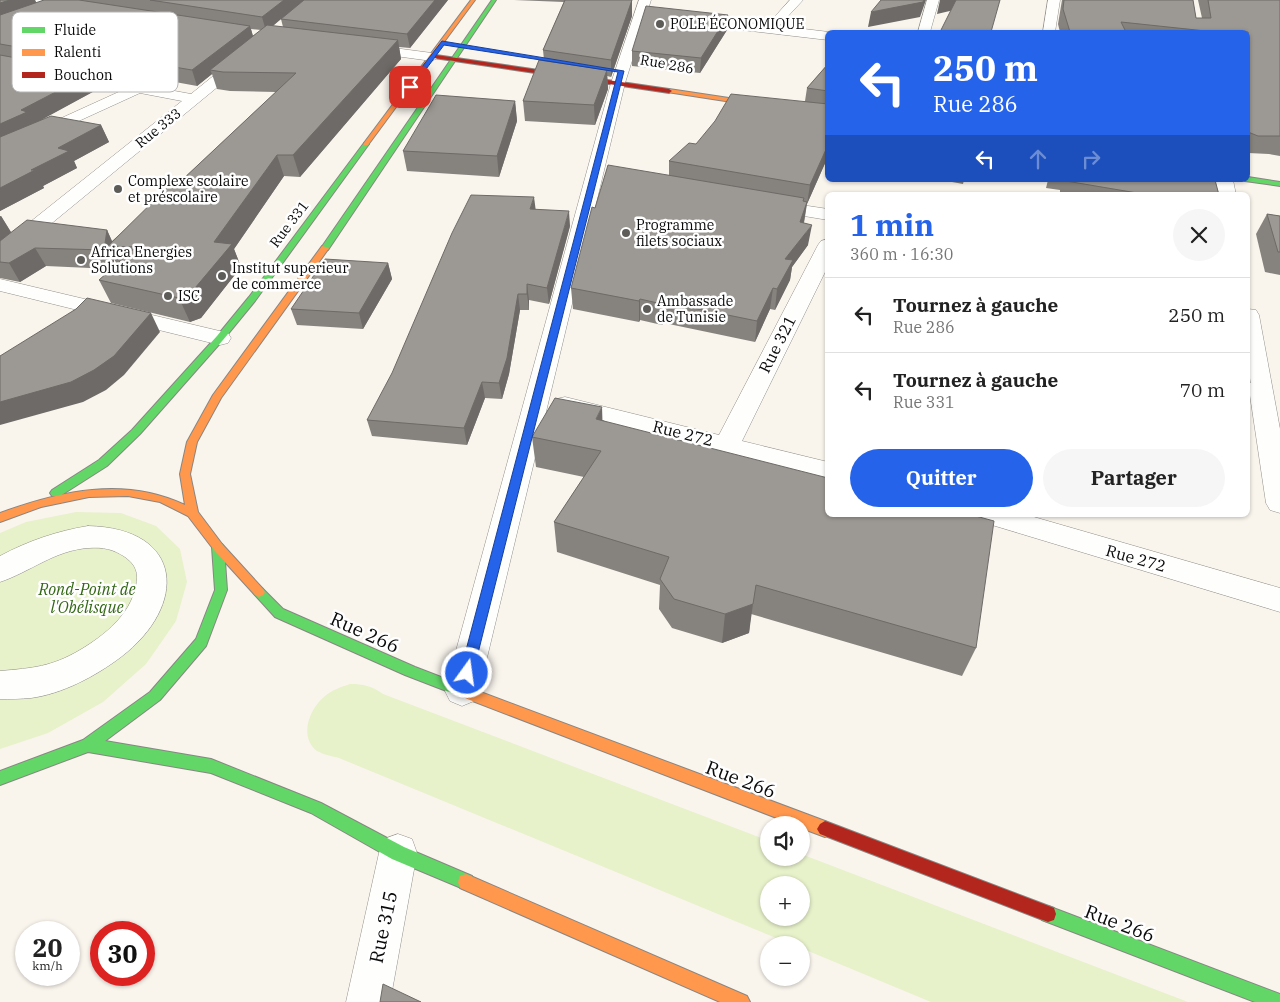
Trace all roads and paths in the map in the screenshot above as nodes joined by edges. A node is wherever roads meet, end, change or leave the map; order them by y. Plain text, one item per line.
1 (32, 0) edge
2 (72, 0) edge
3 (473, 0) edge
4 (494, 0) edge
5 (645, 0) edge
6 (797, 0) edge
7 (933, 0) edge
8 (1054, 0) edge
9 (59, 4) junction
10 (88, 9) edge
11 (39, 12) edge
12 (677, 18) edge
13 (770, 29) junction
14 (925, 30) edge
15 (1049, 30) edge
16 (825, 36) edge
17 (442, 43) junction
18 (346, 46) edge
19 (467, 46) junction
20 (255, 49) edge
21 (432, 56) junction
22 (453, 60) junction
23 (12, 74) edge
24 (620, 74) junction
25 (648, 76) dead end
26 (0, 79) edge
27 (131, 92) edge
28 (159, 92) edge
29 (193, 99) junction
30 (825, 105) edge
31 (825, 114) edge
32 (0, 152) edge
33 (1250, 179) edge
34 (1280, 184) edge
35 (750, 202) edge
36 (825, 214) edge
37 (0, 234) edge
38 (20, 240) junction
39 (825, 251) edge
40 (0, 256) edge
41 (0, 285) edge
42 (1250, 327) edge
43 (220, 338) junction
44 (537, 398) junction
45 (727, 444) junction
46 (825, 469) edge
47 (40, 503) junction
48 (1280, 503) edge
49 (0, 510) edge
50 (192, 513) junction
51 (12, 514) junction
52 (999, 517) edge
53 (0, 518) edge
54 (218, 547) junction
55 (0, 570) edge
56 (1280, 600) edge
57 (0, 685) edge
58 (462, 691) junction
59 (88, 745) junction
60 (0, 778) edge
61 (398, 853) junction
62 (368, 1002) edge
63 (742, 1002) edge
64 (1278, 1002) edge

1 - 9 street
2 - 9 street
3 - 17 main road, Rue 331
4 - 19 main road
5 - 24 street
6 - 13 street
7 - 14 street
8 - 15 street
9 - 10 street
9 - 11 street
12 - 13 street
13 - 16 street
17 - 19 main road
17 - 21 main road, Rue 331
18 - 21 street
19 - 22 main road
20 - 29 street, Rue 333
21 - 22 main road
21 - 43 main road, Rue 331
22 - 24 main road
22 - 50 main road
23 - 26 street
24 - 31 main road
24 - 44 street
25 - 30 main road, Rue 286
27 - 32 street
28 - 29 street
29 - 38 street, Rue 333
33 - 34 main road
35 - 36 street
37 - 38 street
38 - 40 street, Rue 333
39 - 45 street, Rue 321
41 - 43 street
42 - 48 street
43 - 47 main road, Rue 331
44 - 45 street, Rue 272
44 - 58 street
45 - 46 street, Rue 272
47 - 50 main road
47 - 51 main road
49 - 51 main road
50 - 54 main road
51 - 53 main road
52 - 56 street, Rue 272
54 - 58 main road, Rue 266
54 - 59 main road
55 - 57 street
58 - 64 main road, Rue 266
59 - 60 main road
59 - 61 main road
61 - 62 street, Rue 315
61 - 63 main road

